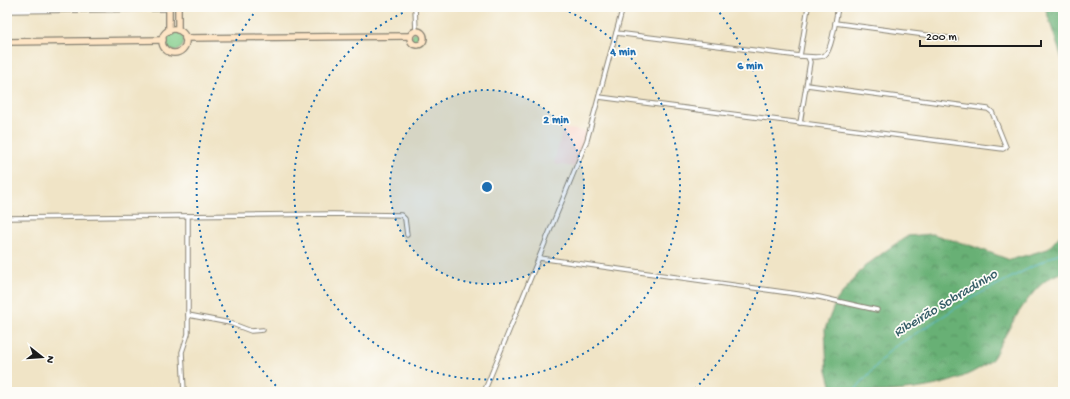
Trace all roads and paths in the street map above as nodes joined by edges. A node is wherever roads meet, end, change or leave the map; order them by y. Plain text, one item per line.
1 (178, 7) edge
2 (415, 7) edge
3 (614, 7) edge
4 (623, 7) edge
5 (808, 7) edge
6 (838, 7) edge
7 (169, 8) edge
8 (7, 11) edge
9 (835, 23) junction
10 (178, 30) junction
11 (169, 31) junction
12 (416, 32) junction
13 (616, 33) junction
14 (410, 36) junction
15 (185, 38) junction
16 (956, 39) dead end
17 (163, 40) junction
18 (7, 42) edge
19 (800, 56) junction
20 (808, 57) junction
21 (807, 85) junction
22 (599, 97) junction
23 (800, 123) junction
24 (188, 216) junction
25 (7, 218) edge
26 (407, 235) dead end
27 (539, 258) junction
28 (877, 310) dead end
29 (188, 315) junction
30 (263, 330) dead end
31 (184, 392) edge
32 (484, 392) edge

1 - 10 street
2 - 12 street
3 - 4 street
4 - 13 street
5 - 19 street
6 - 9 street
7 - 8 street
7 - 11 street
9 - 16 street
9 - 20 street
10 - 11 street
10 - 15 street
11 - 17 street
12 - 14 street
12 - 14 street
13 - 19 street
13 - 22 street
14 - 15 street
15 - 17 street
17 - 18 street
19 - 20 street
20 - 21 street
21 - 23 street
21 - 23 street
22 - 23 street
22 - 27 street
24 - 25 street
24 - 26 street
24 - 29 street
27 - 28 street
27 - 32 street
29 - 30 street
29 - 31 street

